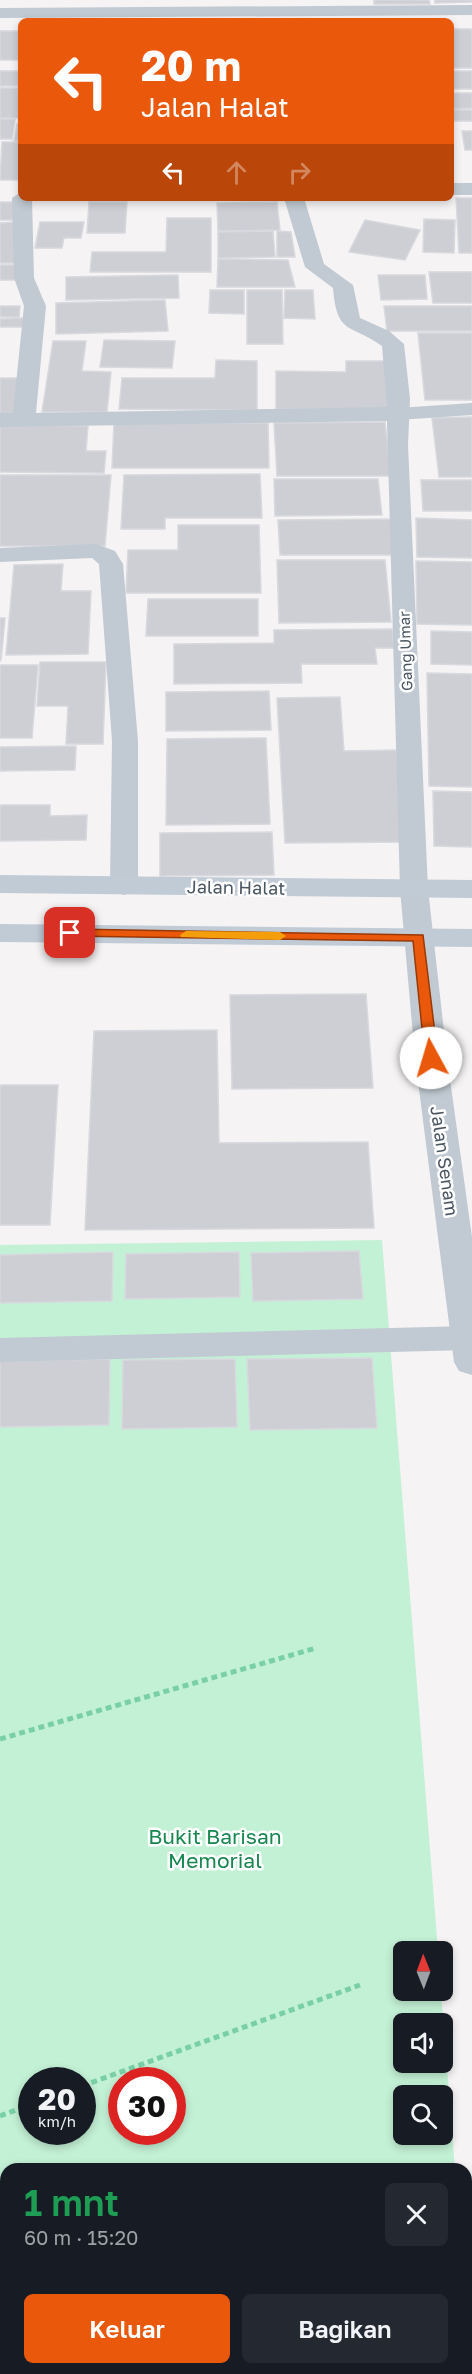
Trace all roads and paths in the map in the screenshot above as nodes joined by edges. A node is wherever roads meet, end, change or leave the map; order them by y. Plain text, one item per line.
1 (366, 5) edge
2 (79, 6) edge
3 (472, 10) edge
4 (0, 13) edge
5 (340, 16) edge
6 (454, 189) edge
7 (472, 189) edge
8 (0, 190) edge
9 (18, 190) edge
10 (22, 201) edge
11 (295, 201) edge
12 (472, 410) edge
13 (398, 414) junction
14 (0, 420) edge
15 (24, 420) junction
16 (0, 555) edge
17 (0, 884) edge
18 (124, 886) junction
19 (414, 889) junction
20 (472, 889) edge
21 (0, 933) edge
22 (419, 938) junction
23 (472, 938) edge
24 (0, 1350) edge
25 (471, 1350) edge
26 (316, 1648) dead end
27 (0, 1739) edge
28 (360, 1985) dead end
29 (96, 2081) edge
30 (18, 2109) edge
31 (0, 2116) edge

1 - 3 street
1 - 5 street
2 - 4 street
2 - 5 street
6 - 7 street
8 - 9 street
10 - 15 street
11 - 13 street, Gang Umar
12 - 13 lane
13 - 15 street
13 - 19 street, Gang Umar
14 - 15 street
16 - 18 street
17 - 18 main road, Jalan Halat
18 - 19 main road, Jalan Halat
19 - 20 main road, Jalan Halat
19 - 22 street, Jalan Senam
21 - 22 main road
22 - 23 main road
22 - 25 street, Jalan Senam
24 - 25 lane
26 - 27 path
28 - 29 path
30 - 31 path

